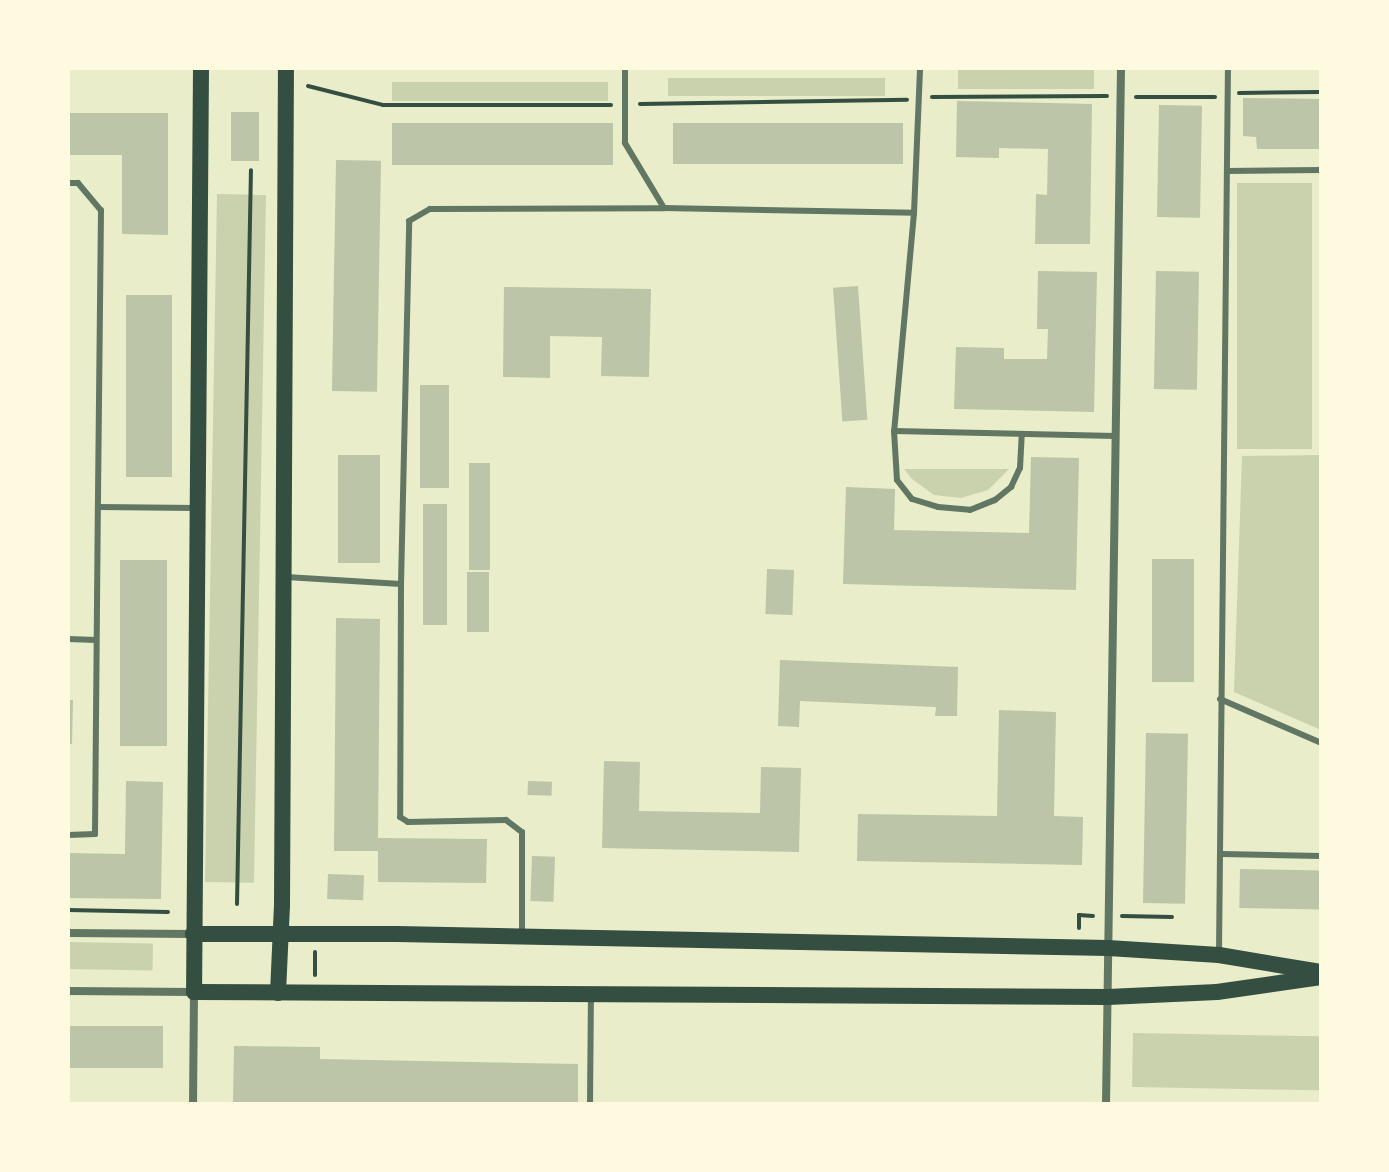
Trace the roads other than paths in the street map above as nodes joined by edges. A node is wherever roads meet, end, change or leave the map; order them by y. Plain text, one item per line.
1 (201, 68) edge
2 (286, 68) edge
3 (625, 68) edge
4 (920, 68) edge
5 (1121, 68) edge
6 (1228, 68) edge
7 (1321, 170) edge
8 (1227, 171) junction
9 (68, 183) edge
10 (664, 208) junction
11 (914, 213) junction
12 (894, 431) junction
13 (1022, 434) junction
14 (1115, 436) junction
15 (98, 507) junction
16 (199, 508) junction
17 (284, 577) junction
18 (401, 584) junction
19 (68, 639) edge
20 (96, 640) junction
21 (1220, 699) junction
22 (1321, 743) edge
23 (68, 835) edge
24 (1222, 854) junction
25 (1321, 856) edge
26 (68, 933) edge
27 (193, 934) junction
28 (281, 936) junction
29 (522, 937) junction
30 (1108, 948) junction
31 (1219, 955) junction
32 (1321, 975) edge
33 (68, 991) edge
34 (194, 992) junction
35 (278, 993) junction
36 (591, 996) junction
37 (1108, 997) junction
38 (193, 1104) edge
39 (590, 1104) edge
40 (1106, 1104) edge

1 - 16 main road
2 - 17 main road
3 - 10 lane
4 - 11 lane
5 - 14 street
6 - 8 lane
7 - 8 lane
8 - 21 lane
9 - 15 lane
10 - 11 lane
10 - 18 lane
11 - 12 lane
12 - 13 lane
12 - 13 lane
13 - 14 lane
14 - 30 street
15 - 16 lane
15 - 20 lane
16 - 27 main road
17 - 18 lane
17 - 28 main road
18 - 29 lane
19 - 20 lane
20 - 23 lane
21 - 22 lane
21 - 24 lane
24 - 25 lane
24 - 31 lane
26 - 27 street
27 - 28 main road
27 - 34 main road
28 - 29 main road
28 - 35 main road
29 - 30 main road
30 - 31 main road
30 - 37 street
31 - 32 main road
32 - 37 main road
33 - 34 street
34 - 35 main road
34 - 38 street
35 - 36 main road
36 - 37 main road
36 - 39 lane
37 - 40 street

